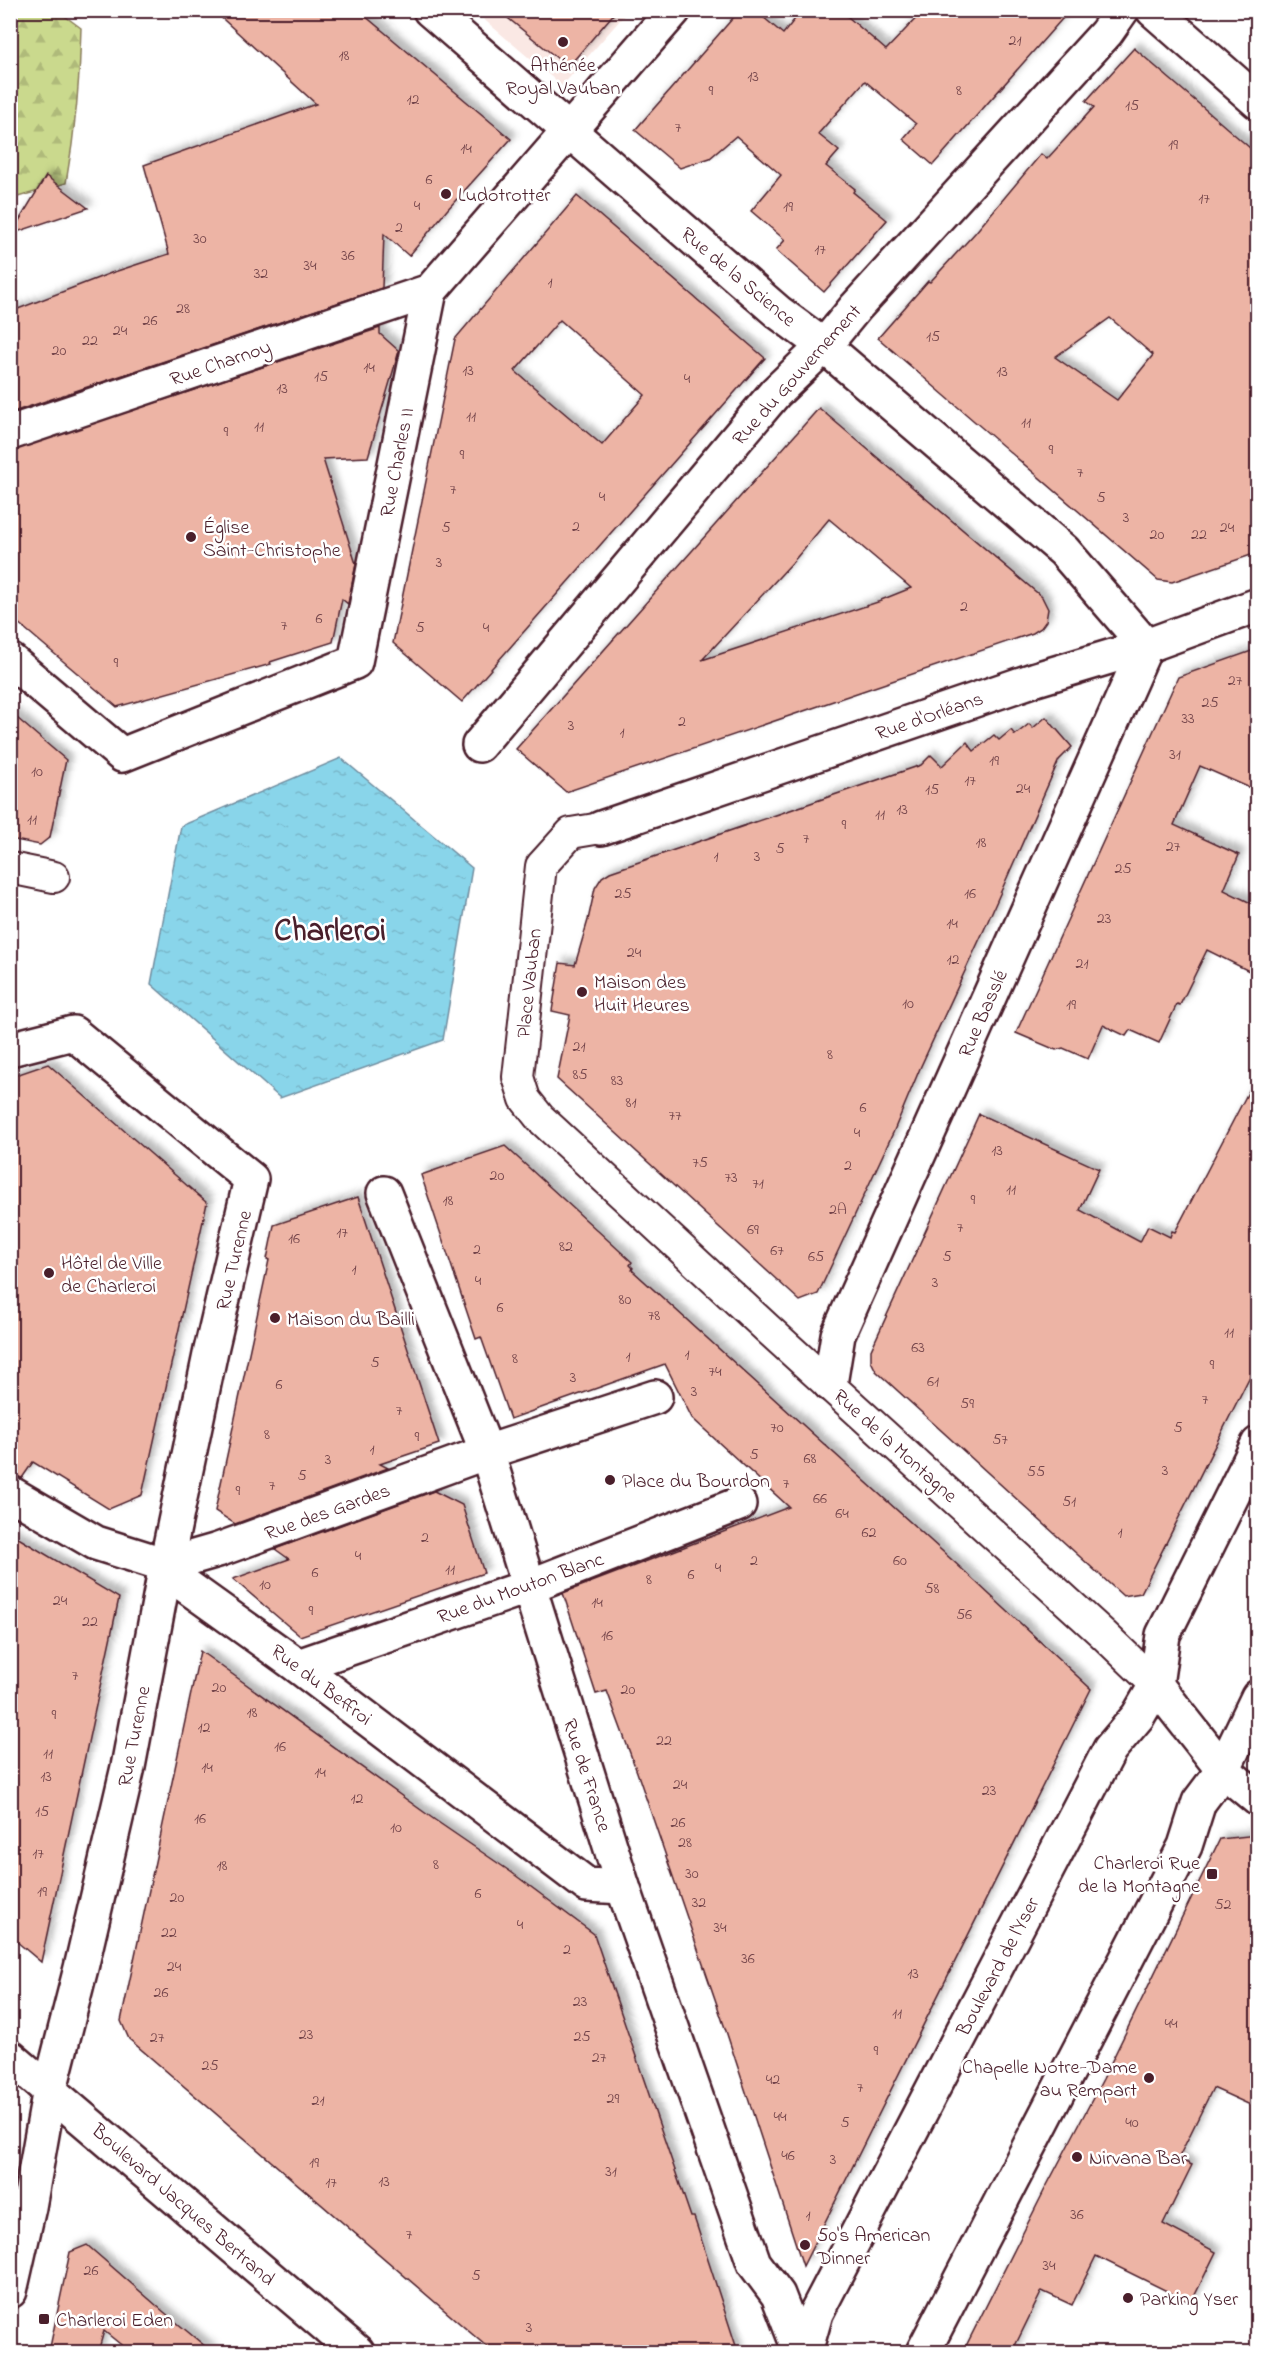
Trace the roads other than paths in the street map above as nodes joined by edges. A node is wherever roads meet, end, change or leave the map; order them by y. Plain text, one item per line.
1 (430, 10) edge
2 (674, 10) edge
3 (1122, 10) edge
4 (1153, 10) edge
5 (1257, 102) edge
6 (570, 131) junction
7 (430, 291) junction
8 (824, 346) junction
9 (10, 433) edge
10 (1257, 605) edge
11 (1146, 646) junction
12 (10, 660) edge
13 (479, 745) dead end
14 (601, 828) joint
15 (10, 868) edge
16 (54, 877) dead end
17 (10, 1049) edge
18 (525, 1099) joint
19 (384, 1193) dead end
20 (830, 1384) junction
21 (655, 1397) dead end
22 (1257, 1444) edge
23 (487, 1452) junction
24 (10, 1493) edge
25 (739, 1504) dead end
26 (166, 1565) junction
27 (527, 1587) junction
28 (298, 1666) junction
29 (1156, 1685) junction
30 (1257, 1697) edge
31 (1223, 1770) junction
32 (1257, 1799) edge
33 (623, 1887) junction
34 (10, 2057) edge
35 (50, 2089) junction
36 (10, 2290) edge
37 (357, 2352) edge
38 (800, 2352) edge
39 (805, 2352) edge
40 (923, 2352) edge

1 - 6 street, Rue de la Science
2 - 6 street
3 - 8 street, Rue du Gouvernement
4 - 5 street
6 - 7 street
6 - 8 street, Rue de la Science
7 - 9 street, Rue Charnoy
7 - 12 street, Rue Charles II
8 - 11 street, Rue de la Science
8 - 13 street, Rue du Gouvernement
10 - 11 street, Rue d'Orléans
11 - 14 street, Rue d'Orléans
11 - 20 street, Rue Basslé
14 - 18 street, Place Vauban
15 - 16 street
17 - 26 street, Rue Turenne
18 - 20 street, Rue de la Montagne
19 - 23 street, Rue de France
20 - 29 street, Rue de la Montagne
21 - 23 street, Rue des Gardes
22 - 29 street
23 - 26 street, Rue des Gardes
23 - 27 street, Rue de France
24 - 26 street, Rue du Beffroi
25 - 27 street, Rue du Mouton Blanc
26 - 28 street, Rue du Beffroi
26 - 35 street, Rue Turenne
27 - 28 street, Rue du Mouton Blanc
27 - 33 street, Rue de France
28 - 33 street, Rue du Beffroi
29 - 31 street, Rue de la Montagne
29 - 39 street, Boulevard de l'Yser
30 - 31 street
31 - 32 street, Rue de la Montagne
31 - 40 street
33 - 38 street, Rue de France
34 - 35 street, Boulevard Jacques Bertrand
35 - 36 street, Rue Turenne
35 - 37 street, Boulevard Jacques Bertrand

